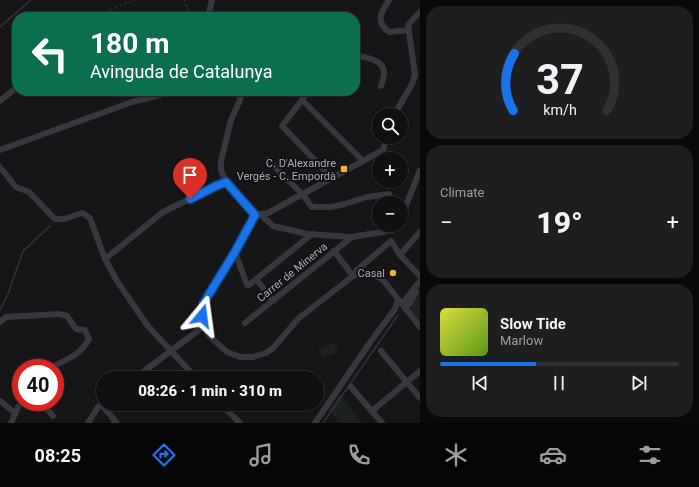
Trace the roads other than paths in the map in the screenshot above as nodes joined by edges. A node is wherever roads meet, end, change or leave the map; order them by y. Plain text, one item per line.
1 (212, 0) edge
2 (389, 0) edge
3 (209, 12) edge
4 (420, 12) edge
5 (409, 30) junction
6 (360, 56) edge
7 (381, 86) dead end
8 (12, 91) edge
9 (156, 96) edge
10 (240, 96) edge
11 (304, 96) edge
12 (302, 100) junction
13 (0, 101) edge
14 (398, 108) edge
15 (385, 144) edge
16 (0, 150) edge
17 (268, 160) dead end
18 (363, 161) junction
19 (0, 167) edge
20 (420, 170) edge
21 (332, 178) junction
22 (226, 182) junction
23 (390, 194) dead end
24 (303, 195) junction
25 (408, 200) edge
26 (258, 214) junction
27 (381, 232) edge
28 (420, 232) edge
29 (312, 234) junction
30 (352, 237) junction
31 (415, 238) junction
32 (420, 243) edge
33 (334, 251) junction
34 (235, 252) junction
35 (400, 255) junction
36 (105, 259) junction
37 (353, 276) junction
38 (420, 276) edge
39 (257, 280) junction
40 (420, 281) edge
41 (417, 290) edge
42 (272, 301) junction
43 (402, 304) junction
44 (0, 322) edge
45 (245, 323) dead end
46 (204, 326) junction
47 (420, 327) edge
48 (170, 351) junction
49 (381, 351) dead end
50 (64, 361) edge
51 (144, 371) edge
52 (189, 371) edge
53 (420, 371) edge
54 (406, 382) junction
55 (351, 386) dead end
56 (420, 398) edge
57 (0, 402) edge
58 (96, 410) edge
59 (49, 411) edge
60 (108, 411) edge
61 (228, 411) edge
62 (372, 411) junction
63 (15, 413) joint
64 (53, 416) dead end
65 (11, 423) edge
66 (88, 423) edge
67 (114, 423) edge
68 (240, 423) edge
69 (315, 423) edge
70 (382, 423) edge

1 - 3 street
2 - 5 street
4 - 5 street
5 - 14 street
6 - 7 street
8 - 13 street
9 - 16 street
10 - 22 street
11 - 12 street
12 - 18 street
12 - 21 street
15 - 18 street
17 - 24 street
18 - 21 street
19 - 36 street
20 - 25 street
21 - 24 street
22 - 26 street
22 - 36 street
23 - 24 street
24 - 26 street
26 - 29 street
26 - 34 street
27 - 30 street
28 - 31 street
29 - 30 street
29 - 39 street
30 - 33 street, Carrer de Minerva
31 - 32 street
31 - 35 street
33 - 37 street
33 - 42 street, Carrer de Minerva
34 - 39 street
34 - 46 street
35 - 37 street
35 - 38 street
36 - 48 street
37 - 43 street
37 - 46 street
39 - 42 street
40 - 41 street
41 - 43 street
42 - 45 street, Carrer de Minerva
43 - 47 street
43 - 69 street
44 - 50 street
46 - 48 street
48 - 51 street
48 - 52 street
49 - 54 street
53 - 54 street
54 - 56 street
54 - 62 street
55 - 62 street
57 - 63 street
58 - 66 street
59 - 64 street
60 - 67 street
61 - 68 street
62 - 70 street
63 - 65 street

